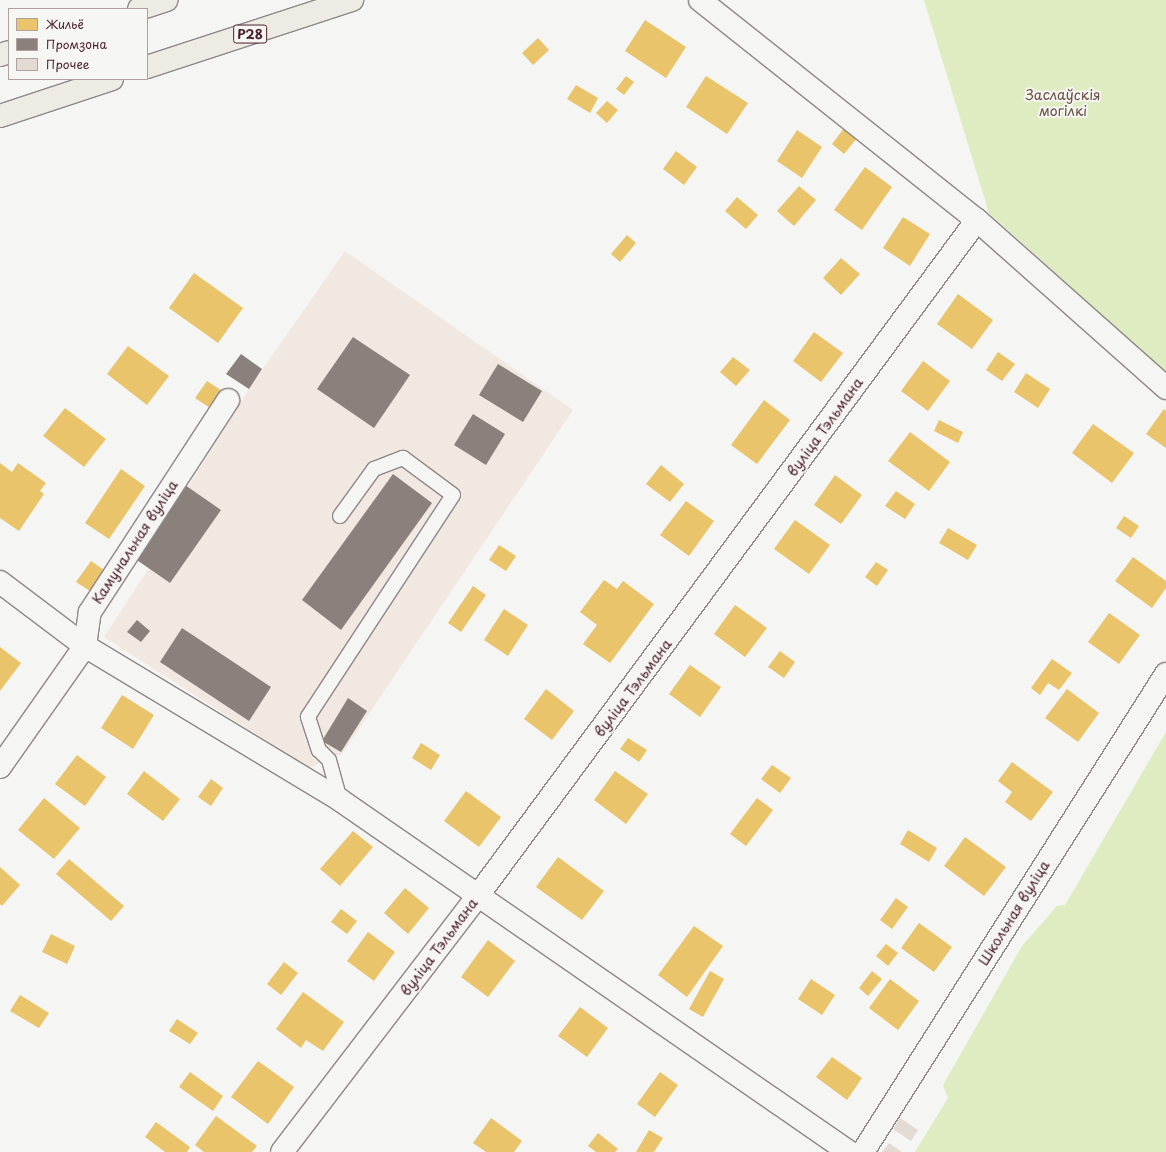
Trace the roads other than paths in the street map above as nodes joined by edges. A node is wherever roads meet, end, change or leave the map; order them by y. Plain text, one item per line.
1 (167, 0) edge
2 (352, 0) edge
3 (700, 0) edge
4 (142, 8) edge
5 (148, 67) edge
6 (109, 80) edge
7 (0, 116) edge
8 (977, 220) junction
9 (1166, 388) edge
10 (228, 400) dead end
11 (340, 516) dead end
12 (0, 582) edge
13 (85, 646) junction
14 (1166, 674) edge
15 (0, 767) edge
16 (340, 800) junction
17 (479, 894) junction
18 (282, 1152) edge
19 (849, 1152) edge
20 (863, 1152) edge

1 - 4 highway
2 - 5 highway, Р28
3 - 8 street
6 - 7 highway
8 - 9 street
8 - 17 street, вуліца Тэльмана
10 - 13 street, Камунальная вуліца
11 - 16 lane
12 - 13 street
13 - 15 street, Камунальная вуліца
13 - 16 street
14 - 20 street, Школьная вуліца
16 - 17 street
17 - 18 street, вуліца Тэльмана
17 - 19 street

